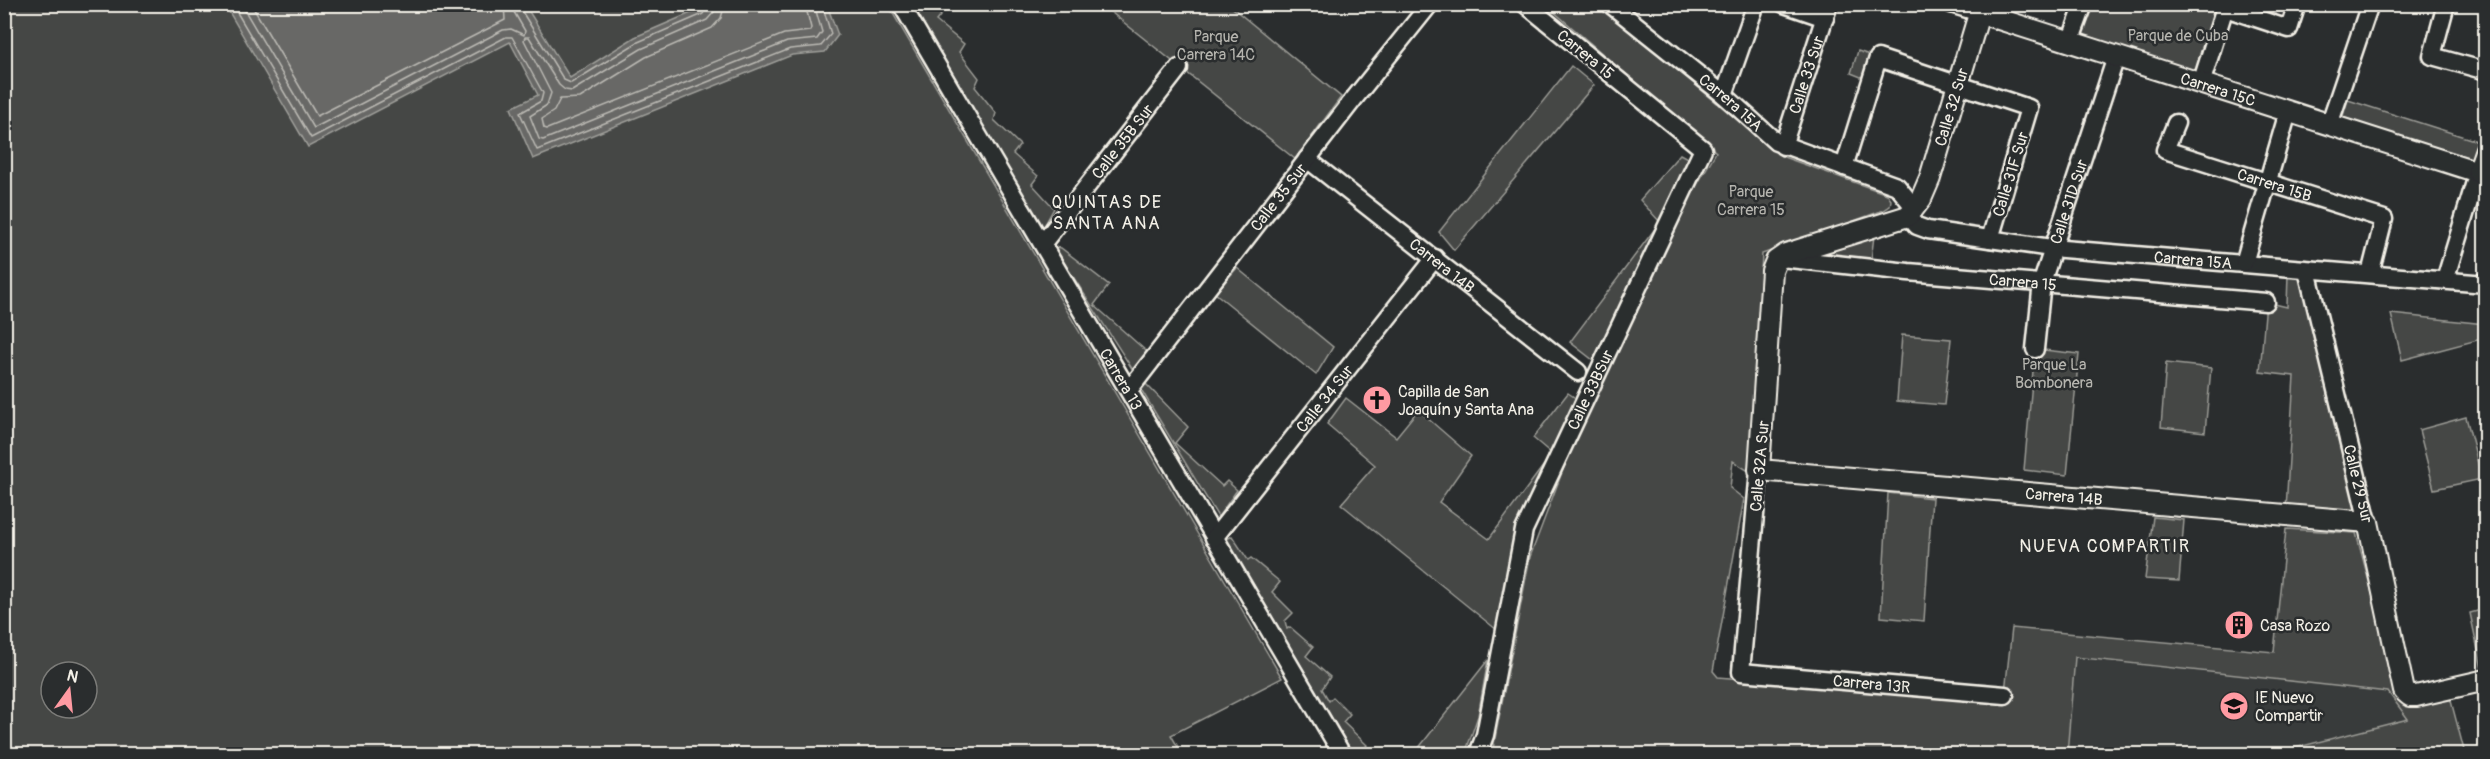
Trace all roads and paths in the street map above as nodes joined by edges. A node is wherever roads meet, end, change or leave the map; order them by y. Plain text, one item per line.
1 (902, 4) edge
2 (1430, 4) edge
3 (1525, 4) edge
4 (1610, 4) edge
5 (1756, 4) edge
6 (1784, 4) edge
7 (1951, 4) edge
8 (2084, 4) edge
9 (2297, 4) edge
10 (2370, 4) edge
11 (2446, 4) edge
12 (2225, 6) edge
13 (1981, 9) edge
14 (1827, 11) edge
15 (2070, 42) junction
16 (2116, 57) junction
17 (1179, 68) dead end
18 (2486, 71) edge
19 (1957, 83) junction
20 (2201, 84) junction
21 (1724, 95) junction
22 (2288, 112) junction
23 (2176, 123) dead end
24 (2330, 125) junction
25 (1782, 146) junction
26 (1703, 148) joint
27 (2486, 149) edge
28 (1307, 159) junction
29 (1844, 167) junction
30 (2482, 175) edge
31 (2268, 182) junction
32 (1911, 211) junction
33 (1990, 239) junction
34 (1043, 243) junction
35 (2052, 248) junction
36 (1435, 258) junction
37 (1778, 260) junction
38 (2244, 263) junction
39 (2307, 270) junction
40 (2370, 274) junction
41 (2445, 280) junction
42 (2042, 282) junction
43 (2486, 284) edge
44 (2266, 302) dead end
45 (2035, 349) dead end
46 (1578, 372) dead end
47 (1129, 390) junction
48 (1759, 470) junction
49 (2368, 522) junction
50 (1214, 538) junction
51 (1741, 672) joint
52 (2486, 680) edge
53 (2005, 695) dead end
54 (1342, 754) edge
55 (1478, 754) edge

1 - 34 street, Carrera 13
2 - 28 street, Calle 35 Sur
3 - 26 street, Carrera 15
4 - 21 street, Carrera 15A
5 - 21 street
6 - 14 street
7 - 13 street, Carrera 15C
8 - 15 street
9 - 12 street
10 - 24 street
11 - 18 street
12 - 20 street
13 - 15 street, Carrera 15C
13 - 19 street, Calle 32 Sur
14 - 25 street, Calle 33 Sur
15 - 16 street, Carrera 15C
16 - 20 street, Carrera 15C
16 - 35 street, Calle 31D Sur
17 - 34 street, Calle 35B Sur
19 - 29 street
19 - 32 street, Calle 32 Sur
19 - 33 street, Calle 31F Sur
20 - 22 street, Carrera 15C
21 - 25 street, Carrera 15A
22 - 24 street, Carrera 15C
22 - 31 street
23 - 31 street, Carrera 15B
24 - 30 street, Carrera 15C
25 - 29 street, Carrera 15A
26 - 55 street, Calle 33BSur
27 - 30 street
28 - 36 street, Carrera 14B
28 - 47 street, Calle 35 Sur
29 - 32 street, Carrera 15A
30 - 41 street
31 - 38 street
31 - 40 street, Carrera 15B
32 - 33 street, Carrera 15A
32 - 37 street
33 - 35 street, Carrera 15A
34 - 47 street, Carrera 13
35 - 38 street, Carrera 15A
35 - 42 street, Calle 31D Sur
36 - 46 street, Carrera 14B
36 - 50 street, Calle 34 Sur
37 - 42 street, Carrera 15
37 - 48 street, Calle 32A Sur
38 - 39 street, Carrera 15A
39 - 40 street, Carrera 15A
39 - 49 street, Calle 29 Sur
40 - 41 street, Carrera 15A
41 - 43 street, Carrera 15A
42 - 44 street, Carrera 15
42 - 45 street, Calle 31D Sur
47 - 50 street, Carrera 13
48 - 49 street, Carrera 14B
48 - 51 street, Calle 32A Sur
49 - 52 street, Calle 29 Sur
50 - 54 street, Carrera 13
51 - 53 street, Carrera 13R

